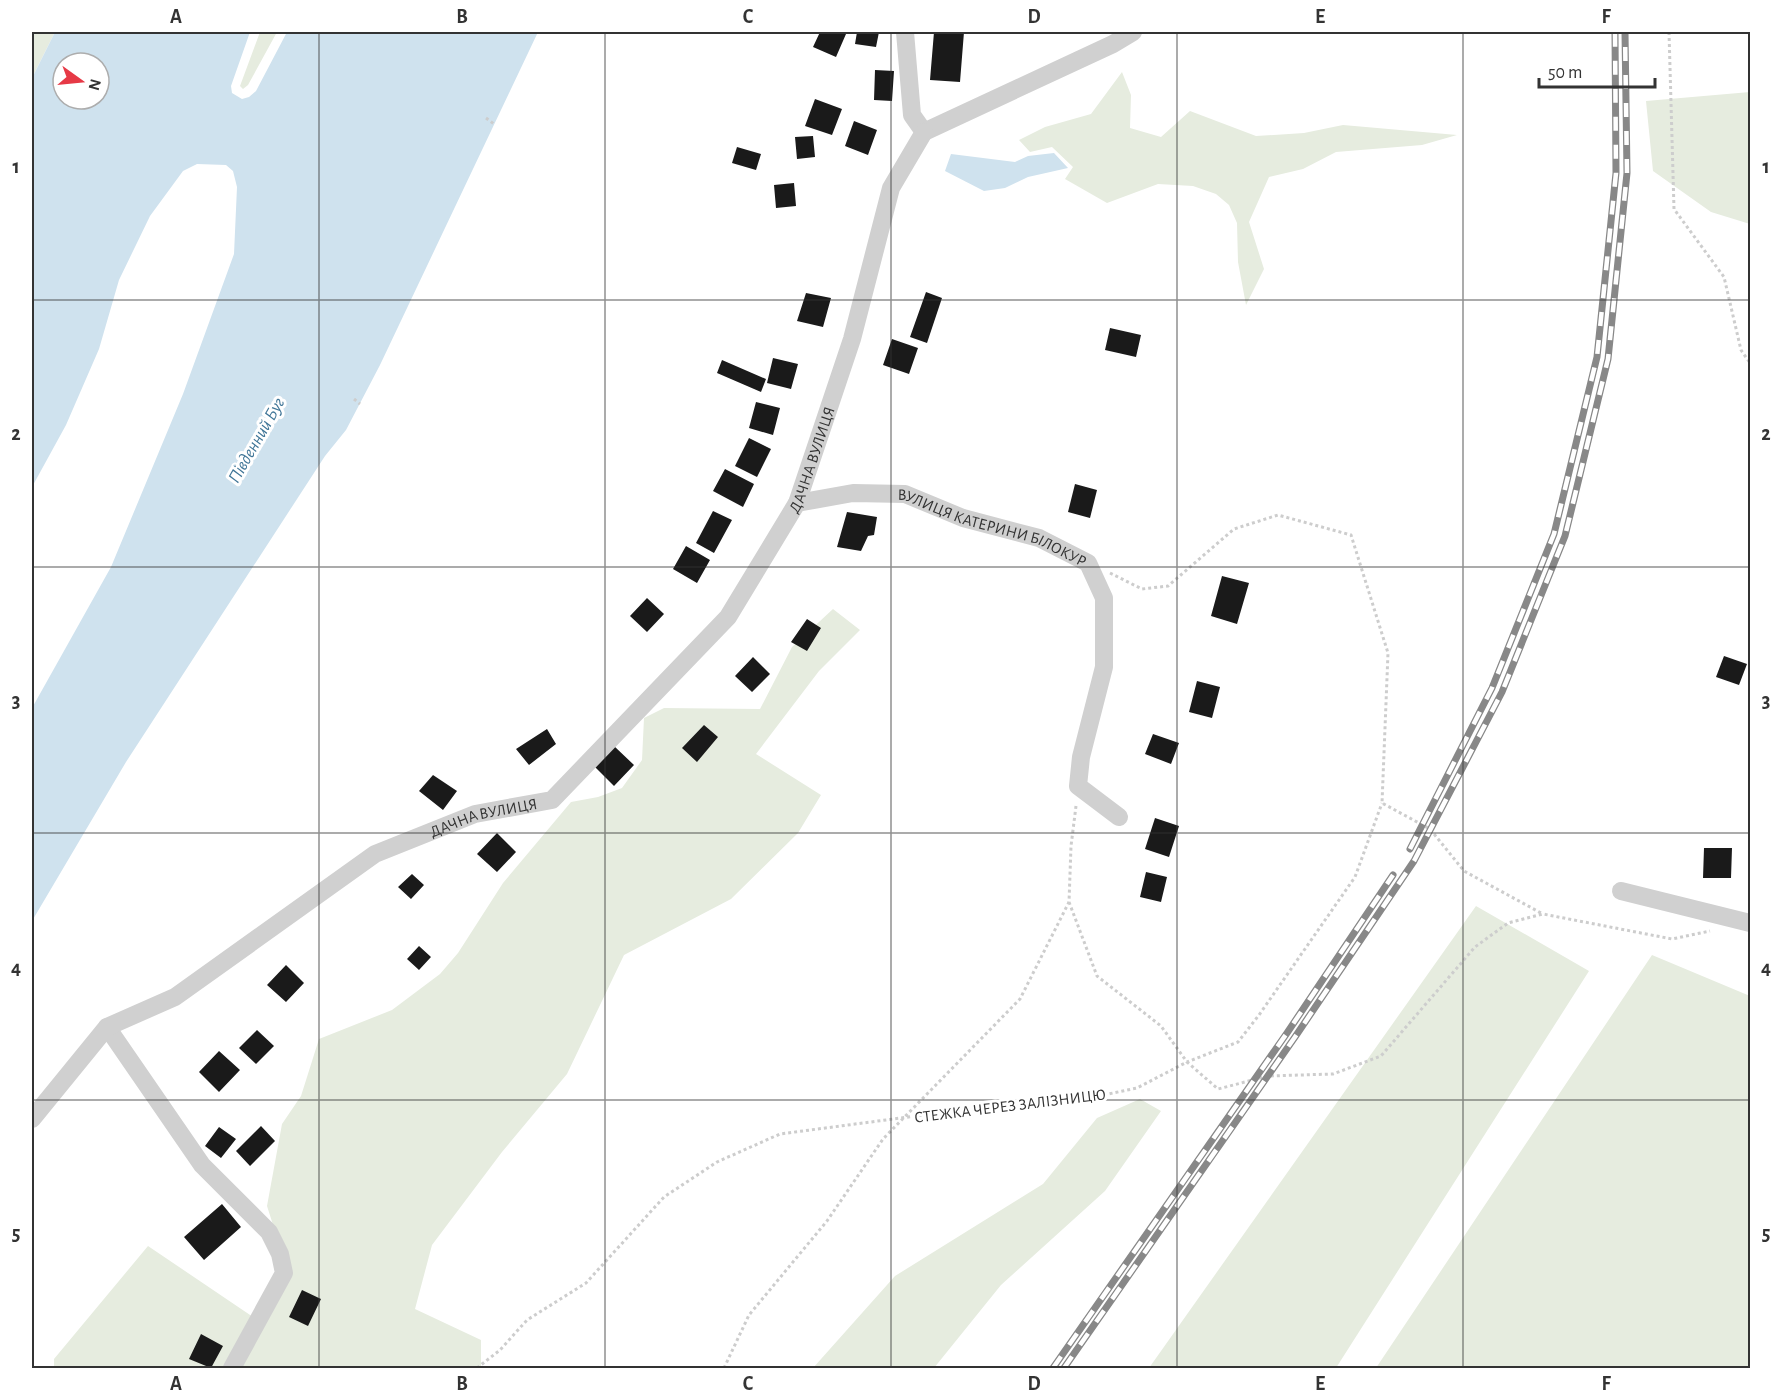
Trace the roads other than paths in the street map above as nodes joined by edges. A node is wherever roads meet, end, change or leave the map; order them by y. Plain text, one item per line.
1 (905, 32) edge
2 (1133, 32) edge
3 (924, 132) junction
4 (797, 503) junction
5 (1119, 817) dead end
6 (1621, 891) dead end
7 (1750, 923) edge
8 (107, 1027) junction
9 (32, 1119) edge
10 (232, 1368) edge

1 - 3 street
2 - 3 street
3 - 4 street, ДАЧНА ВУЛИЦЯ
4 - 5 street, ВУЛИЦЯ КАТЕРИНИ БІЛОКУР
4 - 8 street, ДАЧНА ВУЛИЦЯ
6 - 7 street
8 - 9 street
8 - 10 street

